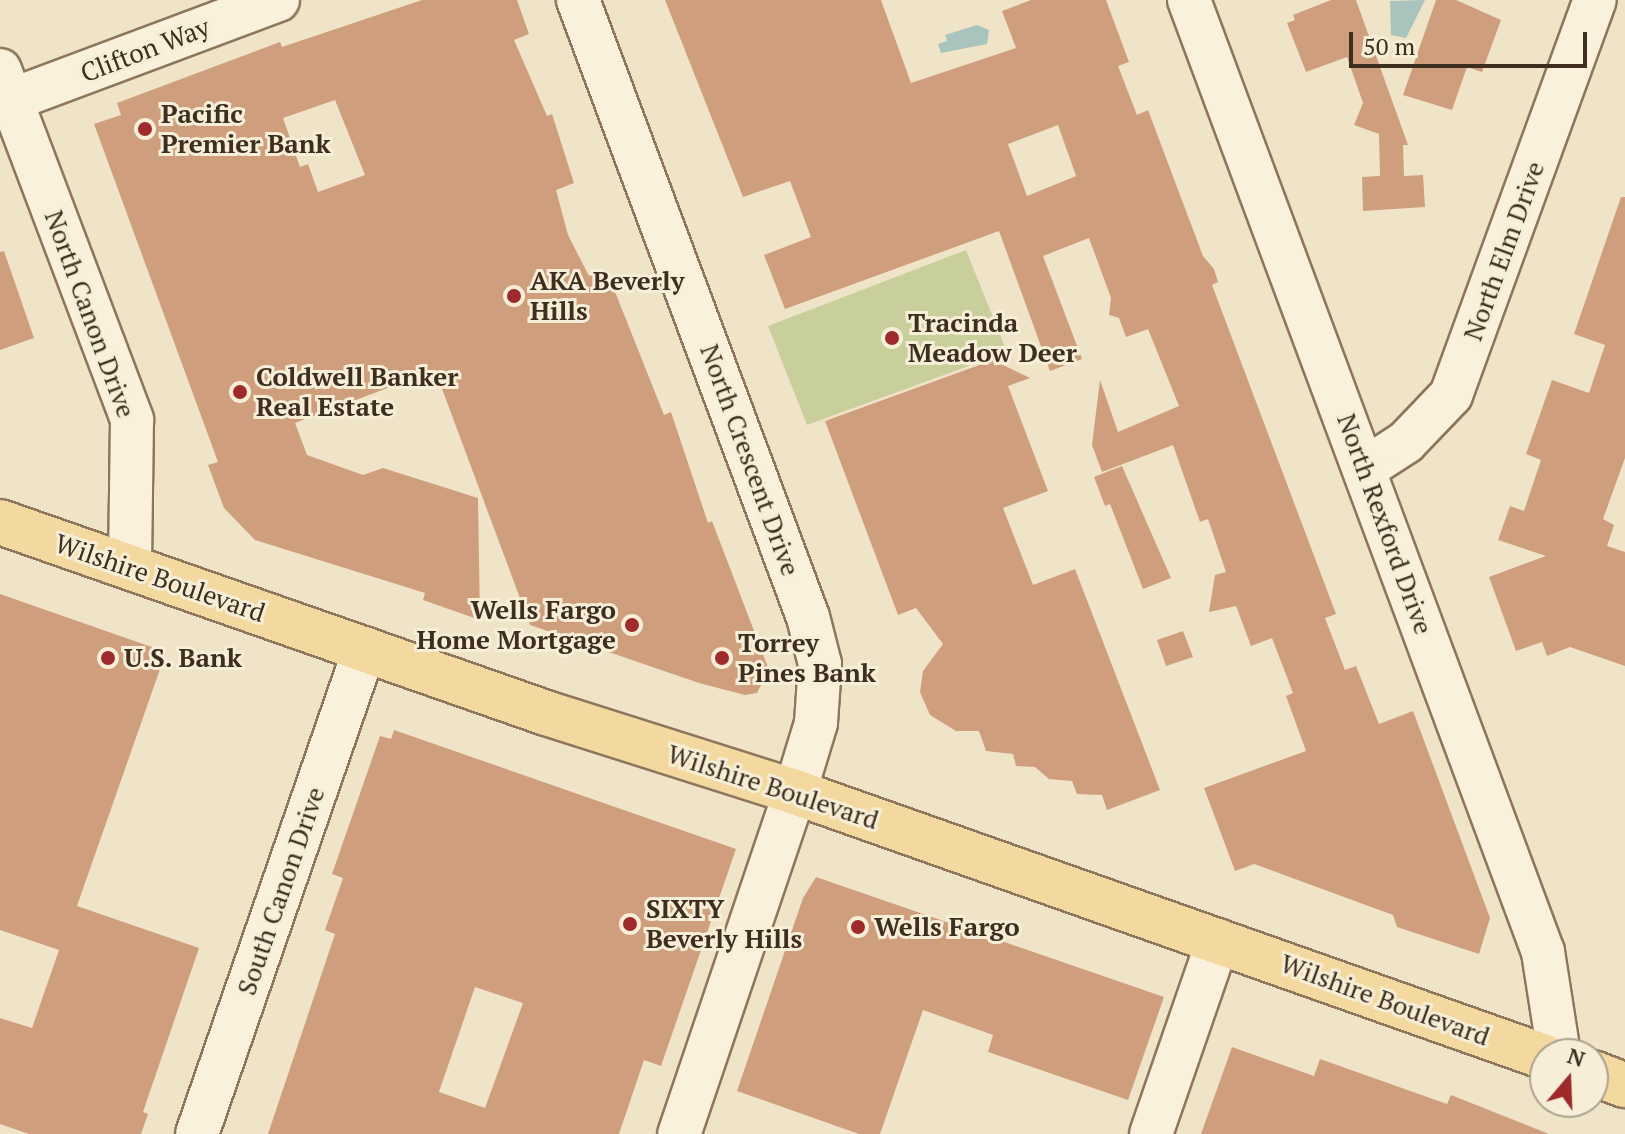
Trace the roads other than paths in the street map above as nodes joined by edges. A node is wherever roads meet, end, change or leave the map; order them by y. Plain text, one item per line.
1 (278, 0) edge
2 (578, 0) edge
3 (1189, 0) edge
4 (1595, 0) edge
5 (6, 85) edge
6 (1366, 468) junction
7 (0, 522) edge
8 (130, 568) junction
9 (365, 648) junction
10 (795, 792) junction
11 (1218, 940) junction
12 (1556, 1038) edge
13 (1529, 1051) edge
14 (197, 1134) edge
15 (679, 1134) edge
16 (1151, 1134) edge

1 - 5 street, Clifton Way
2 - 10 street, North Crescent Drive
3 - 6 street, North Rexford Drive
4 - 6 street, North Elm Drive
5 - 8 street, North Canon Drive
6 - 12 street, North Rexford Drive
7 - 8 main road, Wilshire Boulevard
8 - 9 main road, Wilshire Boulevard
9 - 10 main road, Wilshire Boulevard
9 - 14 street, South Canon Drive
10 - 11 main road, Wilshire Boulevard
10 - 15 street, North Crescent Drive
11 - 13 main road, Wilshire Boulevard
11 - 16 street

